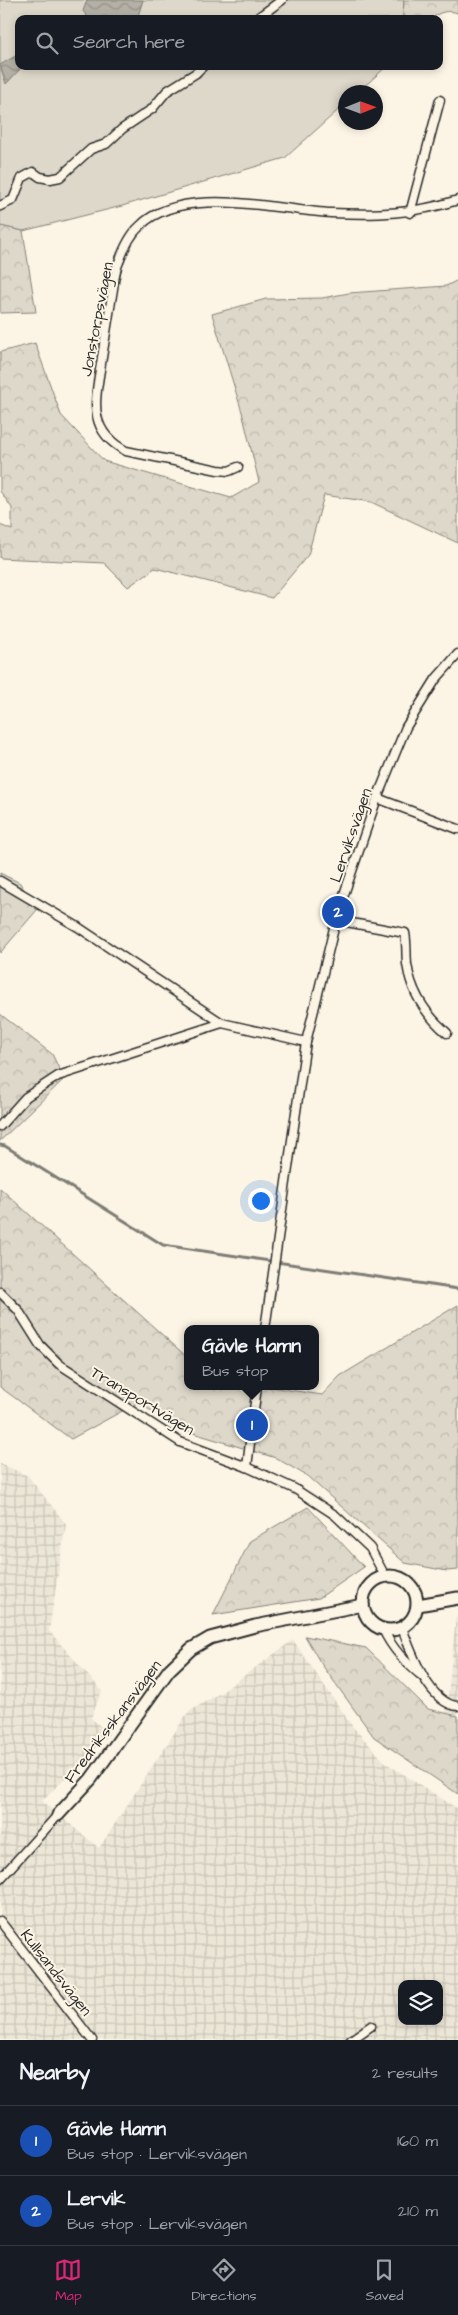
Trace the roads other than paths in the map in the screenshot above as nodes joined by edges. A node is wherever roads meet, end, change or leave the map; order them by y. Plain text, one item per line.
1 (282, 0) edge
2 (261, 15) edge
3 (199, 70) edge
4 (440, 100) dead end
5 (458, 200) edge
6 (0, 206) edge
7 (410, 213) junction
8 (238, 467) dead end
9 (458, 654) edge
10 (377, 798) junction
11 (458, 829) edge
12 (0, 881) edge
13 (336, 920) junction
14 (222, 1024) junction
15 (447, 1034) dead end
16 (306, 1042) junction
17 (0, 1126) edge
18 (0, 1292) edge
19 (266, 1325) edge
20 (256, 1390) edge
21 (246, 1467) junction
22 (385, 1576) junction
23 (458, 1598) edge
24 (363, 1605) junction
25 (418, 1605) junction
26 (402, 1628) junction
27 (383, 1630) junction
28 (426, 1680) junction
29 (458, 1706) edge
30 (58, 1815) joint
31 (0, 1879) edge
32 (0, 1921) edge
33 (371, 2026) dead end
34 (92, 2040) edge
35 (351, 2040) edge

1 - 2 street
3 - 6 street
4 - 7 street
5 - 7 street, Jonstorpsvägen
7 - 8 street, Jonstorpsvägen
9 - 10 street, Lerviksvägen
10 - 11 street
10 - 13 street, Lerviksvägen
12 - 14 street
13 - 15 street
13 - 16 street, Lerviksvägen
14 - 16 street
14 - 17 street
16 - 19 street, Lerviksvägen
18 - 21 street, Transportvägen
20 - 21 street
21 - 22 street, Transportvägen
22 - 24 main road
22 - 25 main road
23 - 25 main road
24 - 27 main road
24 - 30 main road, Fredriksskansvägen
25 - 26 main road
26 - 27 main road
26 - 28 street
27 - 28 street
28 - 29 street
30 - 31 street, Fredriksskansvägen
32 - 34 street, Kullsandsvägen
33 - 35 street

